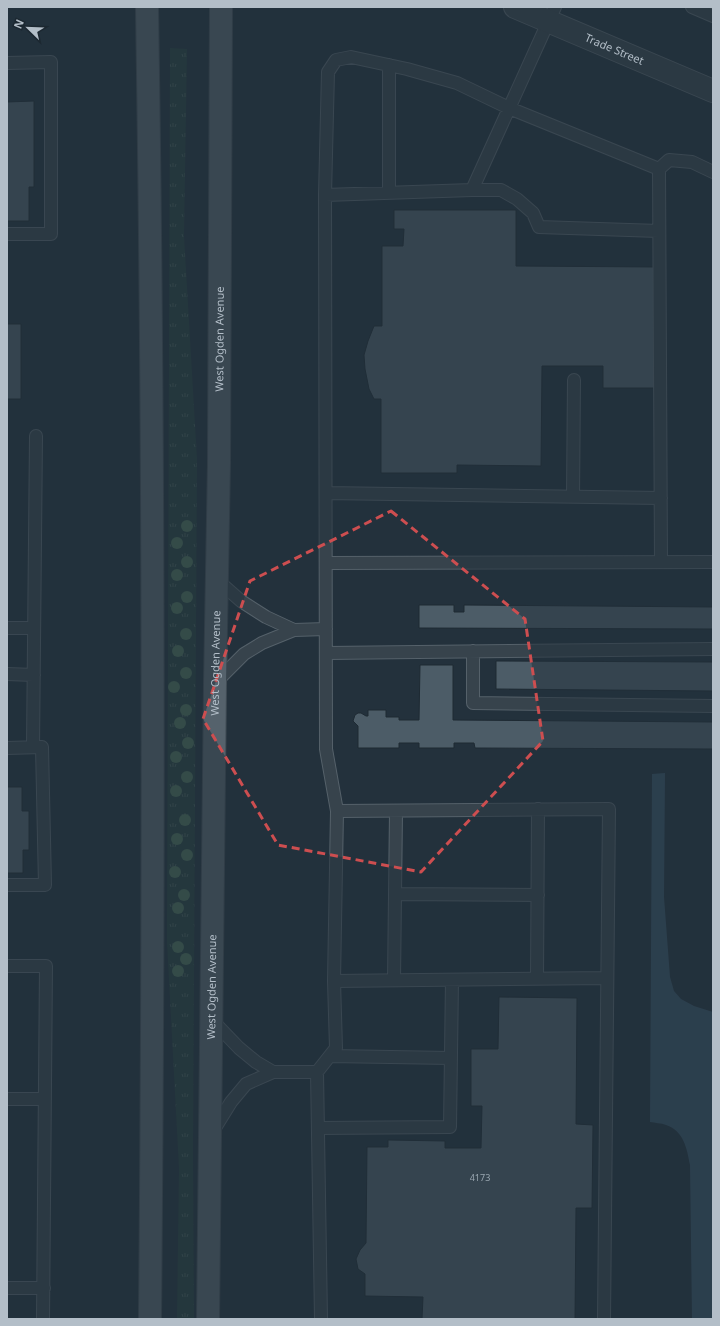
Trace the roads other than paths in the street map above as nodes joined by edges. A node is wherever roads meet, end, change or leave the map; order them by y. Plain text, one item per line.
1 (147, 7) edge
2 (221, 7) edge
3 (515, 7) edge
4 (692, 7) edge
5 (552, 14) edge
6 (713, 16) edge
7 (7, 63) edge
8 (389, 65) junction
9 (713, 91) edge
10 (510, 108) junction
11 (659, 169) junction
12 (713, 172) edge
13 (472, 190) junction
14 (389, 193) junction
15 (326, 195) junction
16 (660, 231) junction
17 (7, 234) edge
18 (574, 380) dead end
19 (36, 436) dead end
20 (326, 493) junction
21 (573, 496) junction
22 (661, 498) junction
23 (661, 562) junction
24 (713, 562) edge
25 (326, 563) junction
26 (216, 579) junction
27 (7, 628) edge
28 (34, 628) junction
29 (326, 629) junction
30 (294, 630) junction
31 (713, 649) edge
32 (473, 651) junction
33 (326, 653) junction
34 (7, 674) edge
35 (34, 675) junction
36 (215, 684) junction
37 (713, 706) edge
38 (33, 747) junction
39 (7, 748) edge
40 (538, 810) junction
41 (337, 811) junction
42 (396, 811) junction
43 (7, 885) edge
44 (395, 894) junction
45 (538, 895) junction
46 (7, 966) edge
47 (607, 978) junction
48 (537, 979) junction
49 (394, 980) junction
50 (452, 980) junction
51 (334, 981) junction
52 (210, 1018) junction
53 (330, 1056) junction
54 (451, 1058) junction
55 (273, 1072) junction
56 (318, 1072) junction
57 (7, 1099) edge
58 (45, 1099) junction
59 (318, 1128) junction
60 (210, 1137) junction
61 (7, 1288) edge
62 (44, 1288) junction
63 (43, 1319) edge
64 (150, 1319) edge
65 (208, 1319) edge
66 (321, 1319) edge
67 (604, 1319) edge

1 - 64 main road
2 - 26 main road, West Ogden Avenue
3 - 5 street, Trade Street
4 - 6 lane
5 - 9 street, Trade Street
5 - 10 lane
7 - 17 lane
8 - 10 lane
8 - 14 lane
8 - 15 lane
10 - 11 lane
10 - 13 lane
11 - 12 lane
11 - 16 lane
13 - 14 lane
13 - 16 lane
14 - 15 lane
15 - 20 lane
16 - 22 lane
18 - 21 lane
19 - 28 lane
20 - 21 lane
20 - 25 lane
21 - 22 lane
22 - 23 lane
23 - 24 lane
23 - 25 lane
25 - 29 lane
26 - 30 lane
26 - 36 main road, West Ogden Avenue
27 - 28 lane
28 - 35 lane
29 - 30 lane
29 - 33 lane
30 - 36 lane
31 - 32 lane
32 - 33 lane
32 - 37 lane
33 - 41 lane
34 - 35 lane
35 - 38 lane
36 - 52 main road, West Ogden Avenue
38 - 39 lane
38 - 43 lane
40 - 42 lane
40 - 45 lane
40 - 47 lane
41 - 42 lane
41 - 51 lane
42 - 44 lane
44 - 45 lane
44 - 49 lane
45 - 48 lane
46 - 58 lane
47 - 48 lane
47 - 67 lane
48 - 50 lane
49 - 50 lane
49 - 51 lane
50 - 54 lane
51 - 53 lane
52 - 55 lane
52 - 60 main road, West Ogden Avenue
53 - 54 lane
53 - 56 lane
54 - 59 lane
55 - 56 lane
55 - 60 lane
56 - 59 lane
57 - 58 lane
58 - 62 lane
59 - 66 lane
60 - 65 main road, West Ogden Avenue
61 - 62 lane
62 - 63 lane

